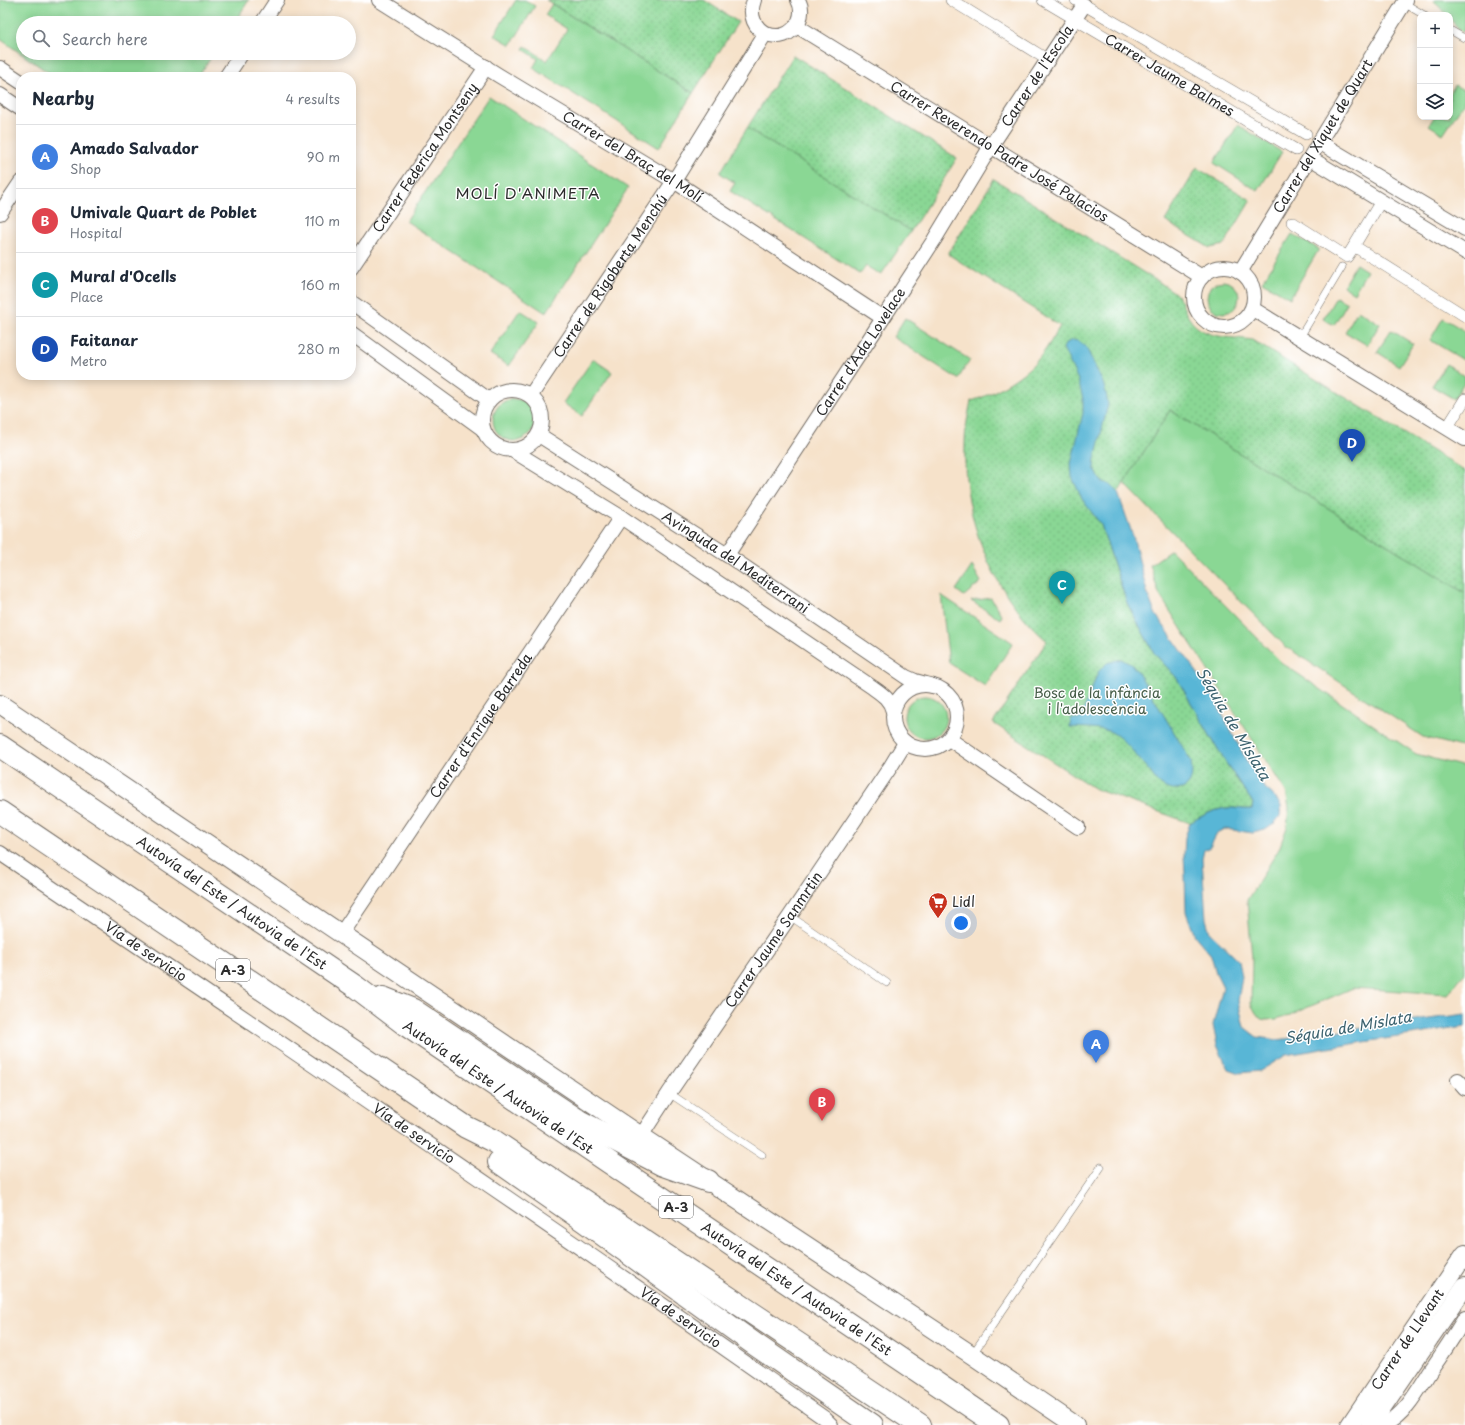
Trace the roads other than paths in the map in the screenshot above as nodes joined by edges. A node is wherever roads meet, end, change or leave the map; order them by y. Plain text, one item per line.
1 (277, 0) edge
2 (379, 0) edge
3 (754, 0) edge
4 (798, 0) edge
5 (951, 0) edge
6 (1043, 0) edge
7 (1080, 2) edge
8 (1405, 2) edge
9 (1420, 12) edge
10 (267, 16) edge
11 (1075, 20) junction
12 (797, 26) junction
13 (1453, 32) edge
14 (765, 34) junction
15 (1465, 37) edge
16 (237, 60) edge
17 (1048, 60) junction
18 (486, 67) junction
19 (0, 68) edge
20 (229, 72) edge
21 (16, 79) edge
22 (0, 95) edge
23 (16, 106) edge
24 (1306, 134) dead end
25 (1319, 142) junction
26 (991, 146) junction
27 (1296, 150) dead end
28 (1310, 158) junction
29 (674, 181) junction
30 (16, 190) edge
31 (1381, 201) junction
32 (0, 214) edge
33 (1292, 222) dead end
34 (1465, 229) edge
35 (1354, 246) junction
36 (1465, 252) edge
37 (356, 261) edge
38 (1342, 267) dead end
39 (1240, 272) junction
40 (1202, 278) junction
41 (356, 306) edge
42 (1252, 308) junction
43 (1465, 316) edge
44 (883, 318) junction
45 (356, 337) edge
46 (1300, 337) junction
47 (531, 395) junction
48 (1465, 399) edge
49 (488, 400) junction
50 (1447, 428) junction
51 (483, 429) junction
52 (539, 435) junction
53 (1465, 439) edge
54 (512, 450) junction
55 (621, 517) junction
56 (727, 555) junction
57 (933, 686) junction
58 (0, 704) edge
59 (893, 711) junction
60 (949, 740) junction
61 (905, 743) junction
62 (0, 746) edge
63 (0, 812) edge
64 (1078, 828) dead end
65 (0, 853) edge
66 (790, 916) junction
67 (341, 934) junction
68 (887, 983) dead end
69 (356, 987) junction
70 (1465, 1083) edge
71 (1465, 1088) edge
72 (669, 1093) junction
73 (466, 1127) junction
74 (641, 1136) junction
75 (762, 1155) dead end
76 (1101, 1168) dead end
77 (708, 1181) junction
78 (1465, 1254) edge
79 (1465, 1286) edge
80 (1465, 1318) edge
81 (972, 1355) junction
82 (828, 1423) edge
83 (872, 1425) edge
84 (920, 1425) edge
85 (998, 1425) edge
86 (1075, 1425) edge
87 (1350, 1425) edge
88 (1370, 1425) edge
89 (1384, 1425) edge

1 - 10 street
2 - 18 street, Carrer del Braç del Molí
3 - 14 street
4 - 12 street
5 - 17 street
6 - 11 street, Carrer Jaume Balmes
7 - 11 street, Carrer de l'Escola
7 - 24 street, Carrer Jaume Balmes
8 - 9 lane
8 - 25 street, Carrer del Xiquet de Quart
11 - 17 street, Carrer de l'Escola
11 - 27 street, Carrer Jaume Balmes
12 - 14 street
12 - 26 street, Carrer Reverendo Padre José Palacios
13 - 15 lane
14 - 29 street, Carrer de Rigoberta Menchú
16 - 20 street
17 - 26 street, Carrer de l'Escola
18 - 29 street, Carrer del Braç del Molí
18 - 37 street, Carrer Federica Montseny
19 - 21 street
22 - 23 street
25 - 28 street, Carrer del Xiquet de Quart
25 - 34 street
26 - 40 street, Carrer Reverendo Padre José Palacios
26 - 44 street, Carrer d'Ada Lovelace
28 - 31 street
28 - 39 street, Carrer del Xiquet de Quart
29 - 44 street, Carrer del Braç del Molí
29 - 47 street, Carrer de Rigoberta Menchú
30 - 32 street
31 - 35 street
31 - 36 street
33 - 35 street
35 - 43 street
38 - 46 lane
39 - 40 street
39 - 42 street
40 - 42 street
41 - 49 street
42 - 46 street
44 - 56 street, Carrer d'Ada Lovelace
45 - 51 street
46 - 50 street
47 - 49 street
47 - 52 street
48 - 50 street
49 - 51 street
50 - 53 street
51 - 54 street
52 - 54 street
52 - 56 street, Avinguda del Mediterrani
54 - 55 street, Avinguda del Mediterrani
55 - 59 street, Avinguda del Mediterrani
55 - 67 street, Carrer d'Enrique Barreda
56 - 57 street, Avinguda del Mediterrani
57 - 59 street
57 - 60 street
58 - 67 street
59 - 61 street
60 - 61 street
60 - 64 street
61 - 66 street, Carrer Jaume Sanmrtin
62 - 69 highway, Autovía del Este / Autovia de l'Est / A-3
63 - 73 highway, A-3
65 - 82 street, Vía de servicio
66 - 68 lane
66 - 72 street, Carrer Jaume Sanmrtin
67 - 74 street
69 - 77 highway
69 - 85 highway, Autovía del Este / Autovia de l'Est / A-3
70 - 71 street
72 - 74 street, Carrer Jaume Sanmrtin
72 - 75 lane
73 - 83 highway
73 - 84 highway, A-3
74 - 77 street
76 - 81 lane
77 - 81 street
78 - 87 street, Carrer de Llevant
79 - 88 street, Carrer de Llevant
80 - 89 street
81 - 86 street

